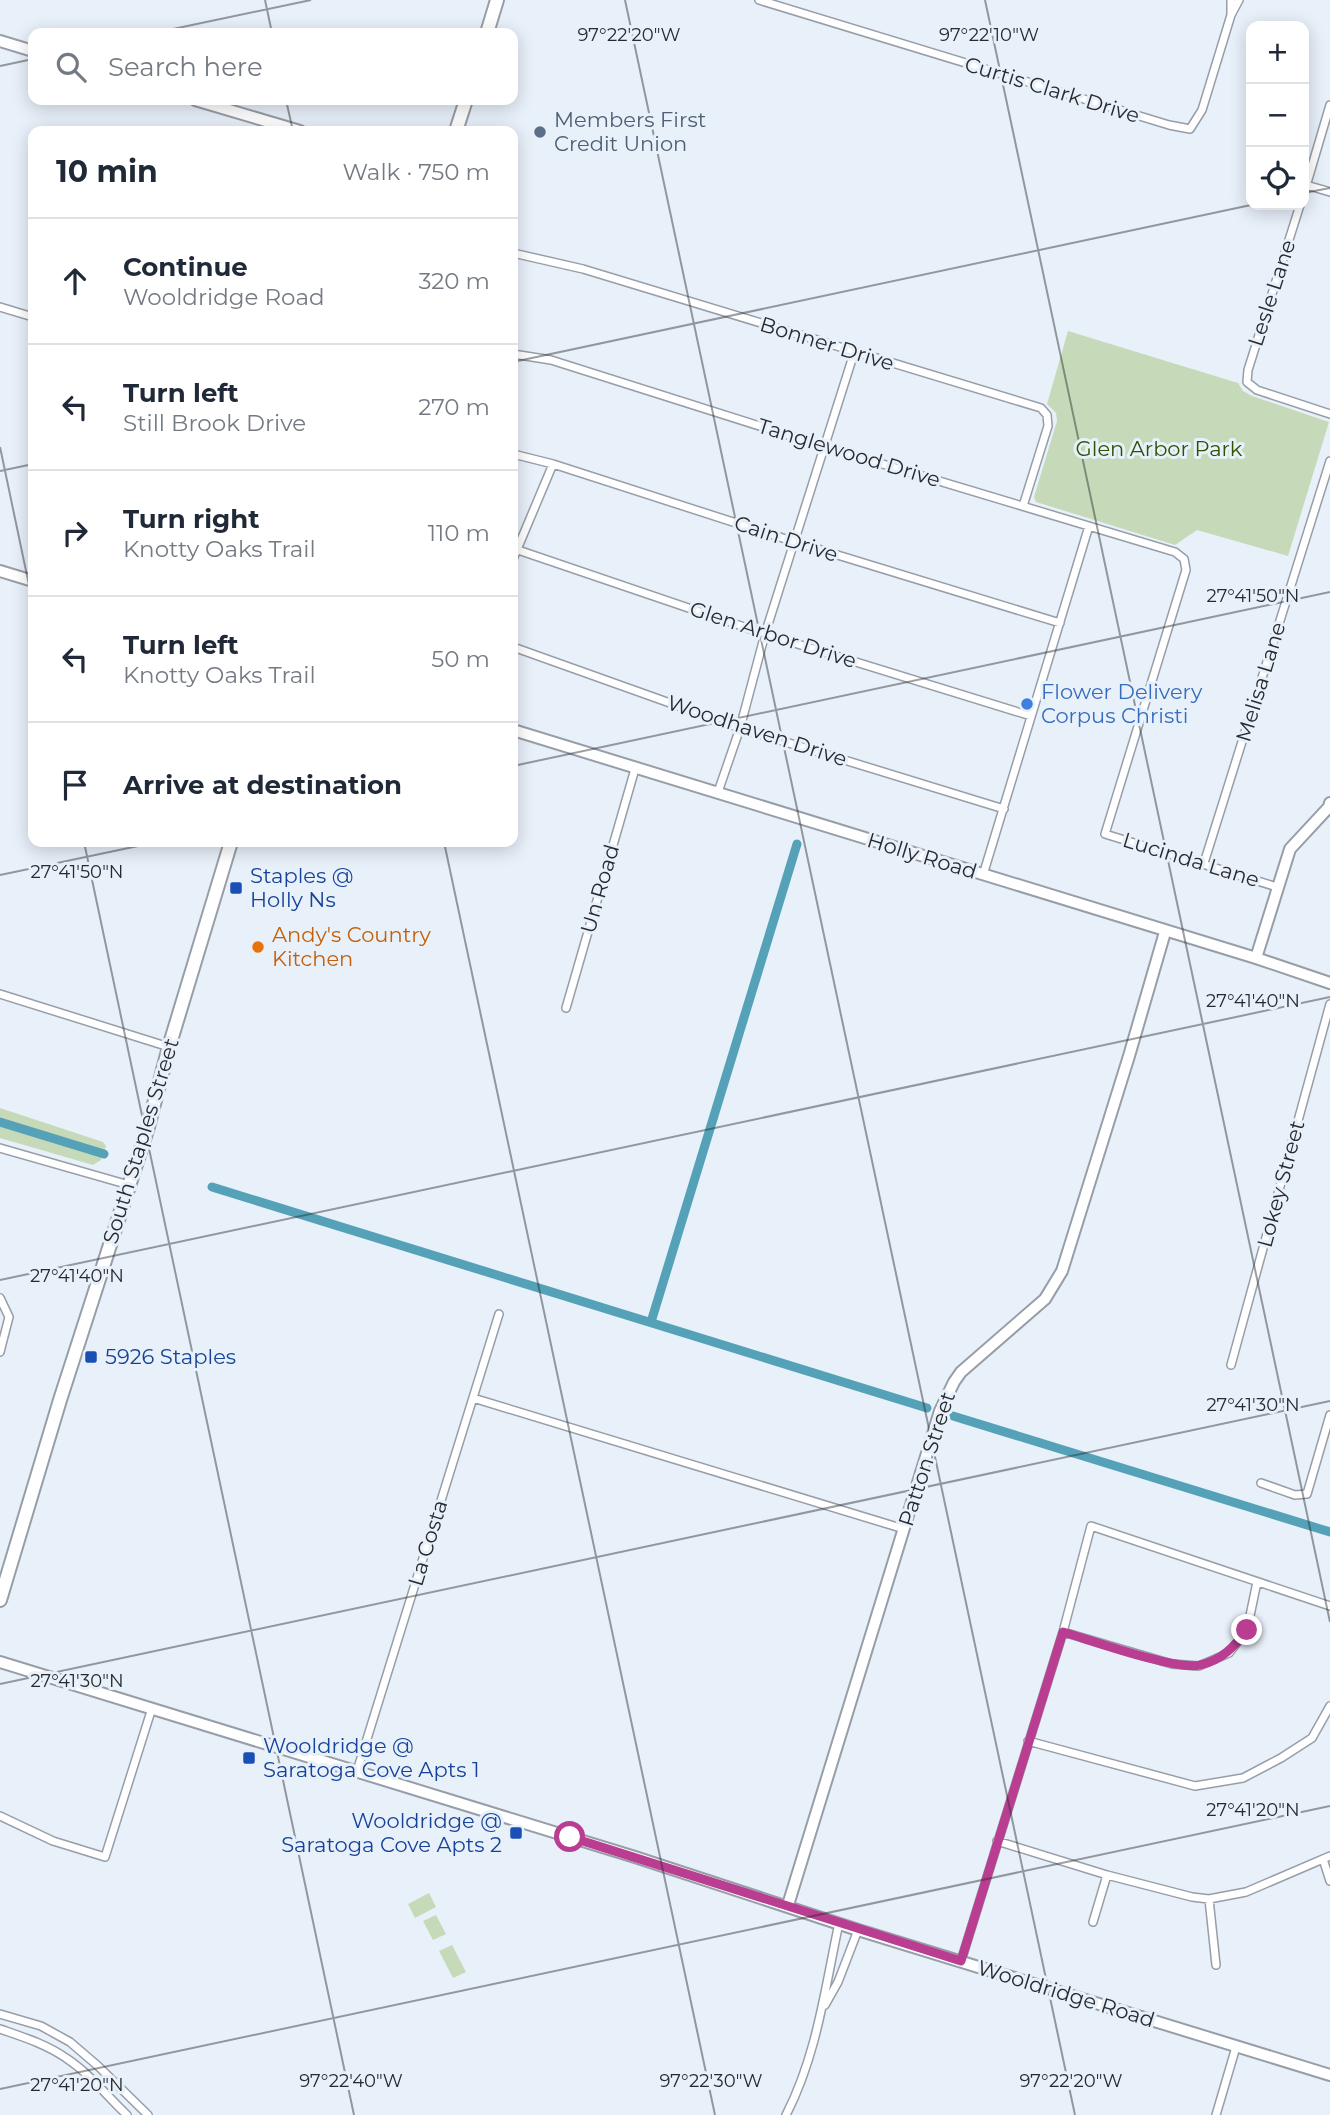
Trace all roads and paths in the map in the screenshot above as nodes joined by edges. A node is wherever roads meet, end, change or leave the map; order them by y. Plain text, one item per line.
1 (497, 0) edge
2 (759, 0) edge
3 (1231, 0) edge
4 (1239, 0) edge
5 (1231, 15) junction
6 (488, 28) edge
7 (0, 41) edge
8 (28, 49) edge
9 (212, 105) edge
10 (464, 105) edge
11 (1330, 105) edge
12 (283, 126) edge
13 (458, 126) edge
14 (1309, 176) edge
15 (1309, 189) edge
16 (1330, 192) edge
17 (1298, 210) edge
18 (518, 254) edge
19 (0, 307) edge
20 (28, 315) edge
21 (854, 353) junction
22 (518, 355) edge
23 (1330, 414) edge
24 (826, 447) junction
25 (518, 455) edge
26 (1330, 461) edge
27 (554, 464) junction
28 (1023, 506) junction
29 (1088, 526) junction
30 (518, 542) edge
31 (795, 542) junction
32 (518, 550) edge
33 (0, 571) edge
34 (28, 579) edge
35 (1060, 623) junction
36 (765, 634) junction
37 (518, 649) edge
38 (1031, 716) junction
39 (740, 728) junction
40 (518, 732) edge
41 (635, 769) junction
42 (718, 792) junction
43 (1330, 803) edge
44 (1004, 809) junction
45 (1105, 834) joint
46 (229, 847) edge
47 (1204, 863) junction
48 (984, 875) junction
49 (1278, 887) junction
50 (1165, 932) junction
51 (1256, 958) junction
52 (1330, 983) edge
53 (0, 994) edge
54 (1330, 1004) edge
55 (566, 1008) dead end
56 (169, 1047) junction
57 (0, 1148) edge
58 (129, 1185) junction
59 (0, 1298) edge
60 (499, 1314) dead end
61 (0, 1352) edge
62 (1231, 1365) dead end
63 (473, 1398) junction
64 (1330, 1415) edge
65 (1319, 1453) junction
66 (1330, 1456) edge
67 (1261, 1483) dead end
68 (904, 1529) junction
69 (1257, 1582) junction
70 (0, 1600) edge
71 (1330, 1606) edge
72 (1063, 1632) junction
73 (0, 1662) edge
74 (1330, 1706) edge
75 (152, 1708) junction
76 (1028, 1741) junction
77 (357, 1771) junction
78 (0, 1816) edge
79 (997, 1841) junction
80 (1326, 1857) edge
81 (1107, 1875) junction
82 (1330, 1881) edge
83 (1209, 1899) junction
84 (788, 1905) junction
85 (1093, 1922) dead end
86 (839, 1923) junction
87 (858, 1930) junction
88 (961, 1961) junction
89 (1216, 1965) dead end
90 (823, 2009) junction
91 (2, 2014) edge
92 (0, 2028) edge
93 (1236, 2047) junction
94 (85, 2055) junction
95 (76, 2065) junction
96 (1330, 2075) edge
97 (127, 2115) edge
98 (148, 2115) edge
99 (786, 2115) edge
100 (1216, 2115) edge

1 - 6 main road
2 - 5 street, Curtis Clark Drive
3 - 5 street, Curtis Clark Drive
4 - 5 street, Curtis Clark Drive
7 - 8 main road
9 - 12 main road
10 - 13 main road
11 - 14 street
15 - 16 street
17 - 23 street, Lesle Lane
18 - 21 street, Bonner Drive
19 - 20 street
21 - 24 street
21 - 28 street, Bonner Drive
22 - 24 street, Tanglewood Drive
24 - 28 street, Tanglewood Drive
24 - 31 street
25 - 27 street, Cain Drive
26 - 47 street, Melisa Lane
27 - 30 street
27 - 31 street, Cain Drive
28 - 29 street, Tanglewood Drive
29 - 35 street
29 - 45 street, Tanglewood Drive
31 - 35 street, Cain Drive
31 - 36 street
32 - 36 street, Glen Arbor Drive
33 - 34 main road
35 - 38 street
36 - 38 street, Glen Arbor Drive
36 - 39 street
37 - 39 street, Woodhaven Drive
38 - 44 street
39 - 42 street
39 - 44 street, Woodhaven Drive
40 - 41 main road, Holly Road
41 - 42 main road, Holly Road
41 - 55 street, Un Road
42 - 48 main road, Holly Road
43 - 49 main road
44 - 48 street
45 - 47 street, Lucinda Lane
46 - 56 main road, South Staples Street
47 - 49 street, Lucinda Lane
48 - 50 main road, Holly Road
49 - 51 main road
50 - 51 main road, Holly Road
50 - 68 main road, Patton Street
51 - 52 main road, Holly Road
53 - 56 street
54 - 62 street, Lokey Street
56 - 58 main road, South Staples Street
57 - 58 street
58 - 70 main road, South Staples Street
59 - 61 street
60 - 63 street, La Costa
63 - 68 street
63 - 77 street, La Costa
64 - 65 street
65 - 66 street
65 - 67 street
68 - 84 main road, Patton Street
69 - 71 street
69 - 72 street
69 - 72 street
72 - 76 street
73 - 75 main road, Wooldridge Road
74 - 76 street
75 - 77 main road, Wooldridge Road
75 - 78 street
76 - 79 street
77 - 84 main road, Wooldridge Road
79 - 81 street
79 - 88 street
80 - 82 street
80 - 83 street
81 - 83 street
81 - 85 street
83 - 89 street
84 - 86 main road, Wooldridge Road
86 - 87 main road, Wooldridge Road
86 - 90 street
87 - 88 main road, Wooldridge Road
87 - 90 street
88 - 93 main road, Wooldridge Road
90 - 99 street
91 - 92 street
91 - 94 street
92 - 95 street
93 - 96 main road, Wooldridge Road
93 - 100 street
94 - 95 street
94 - 98 street
95 - 97 street

